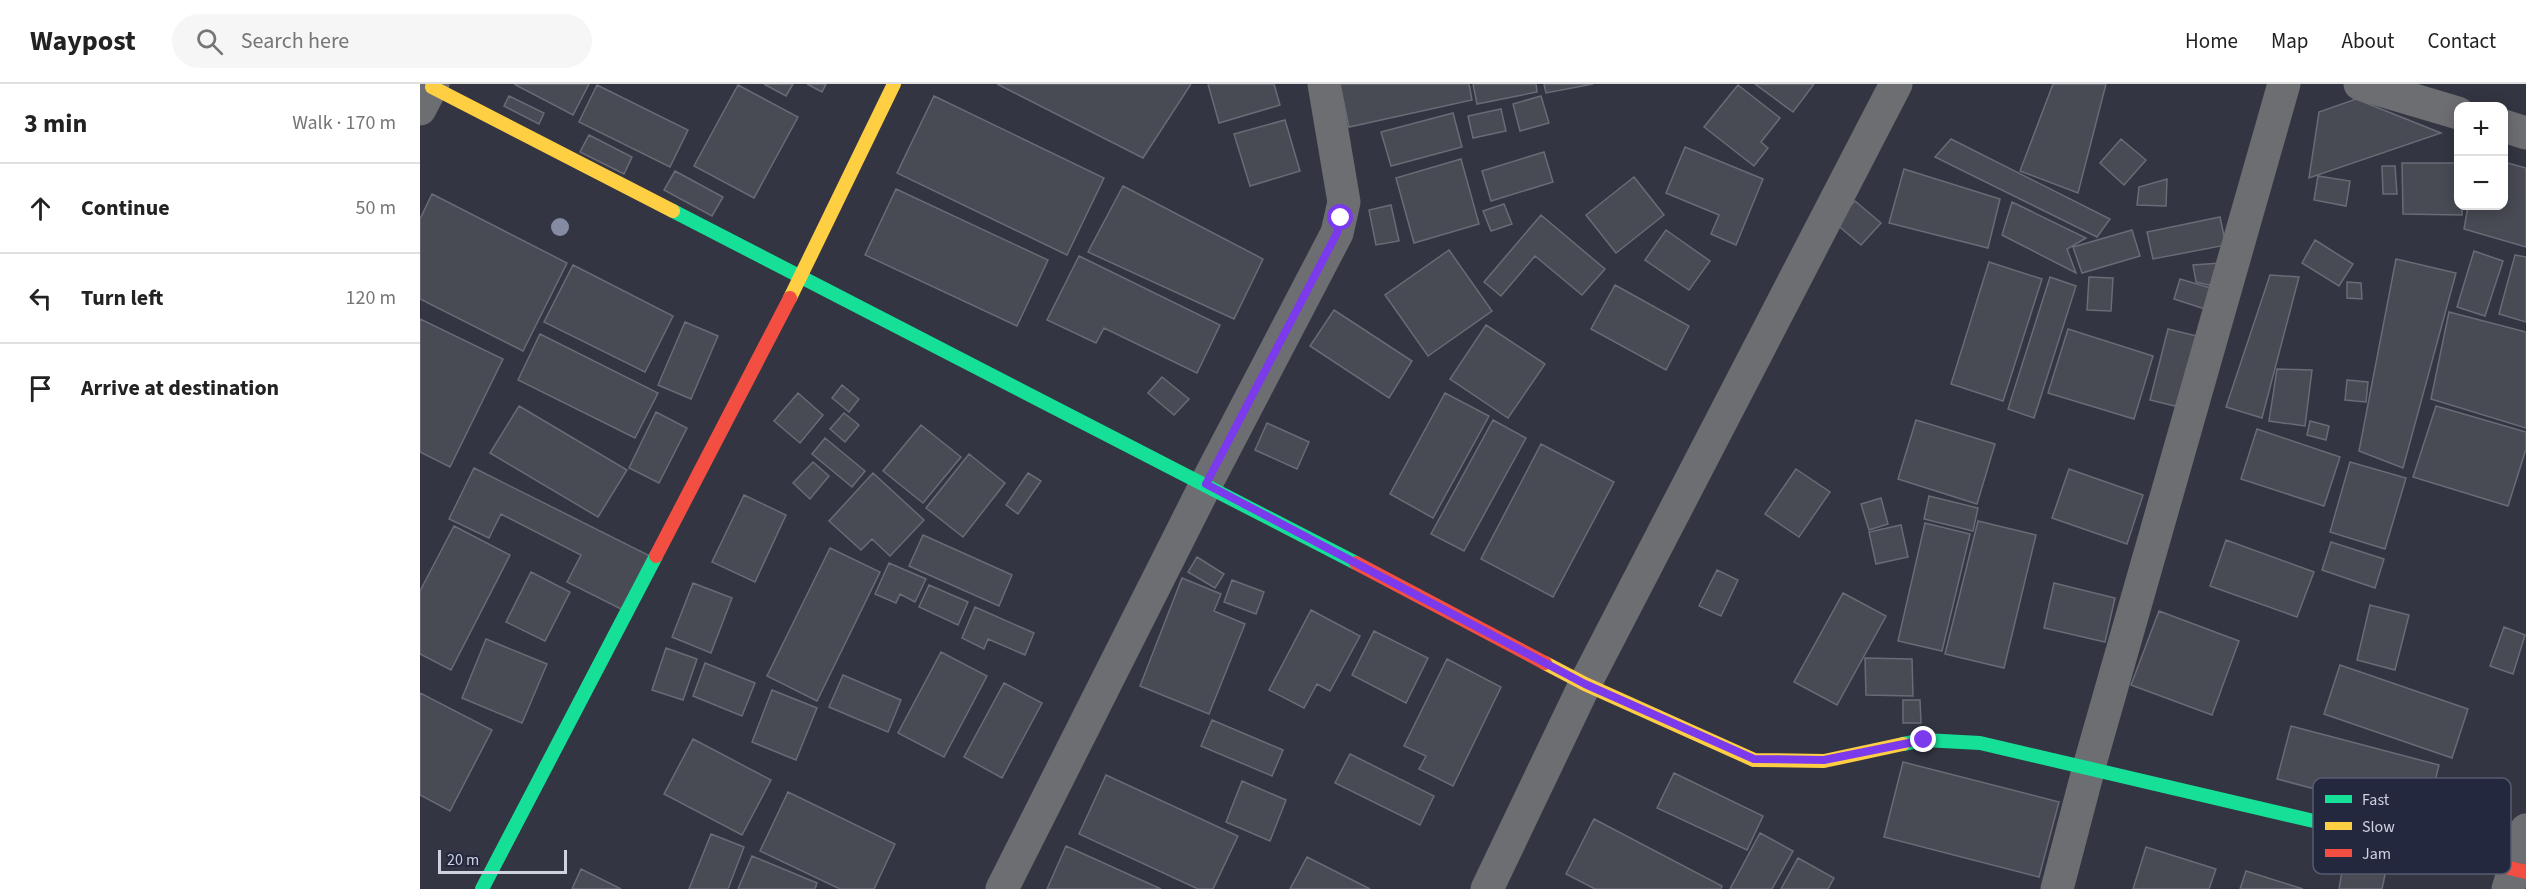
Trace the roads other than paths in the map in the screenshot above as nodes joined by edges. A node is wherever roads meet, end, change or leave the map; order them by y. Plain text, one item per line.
1 (894, 84) edge
2 (1324, 84) edge
3 (1896, 84) edge
4 (2284, 84) edge
5 (2360, 84) edge
6 (428, 93) edge
7 (2454, 112) edge
8 (2508, 127) edge
9 (2526, 133) edge
10 (801, 277) junction
11 (1206, 484) junction
12 (1585, 684) junction
13 (2089, 767) junction
14 (2313, 825) edge
15 (2526, 830) edge
16 (2516, 877) edge
17 (482, 889) edge
18 (1002, 889) edge
19 (1487, 889) edge
20 (2057, 889) edge

1 - 10 street
2 - 11 street
3 - 12 street
4 - 13 street
5 - 7 street
6 - 10 street
8 - 9 street
10 - 11 street
10 - 17 street
11 - 12 street
11 - 18 street
12 - 13 street
12 - 19 street
13 - 14 street
13 - 20 street
15 - 16 street

